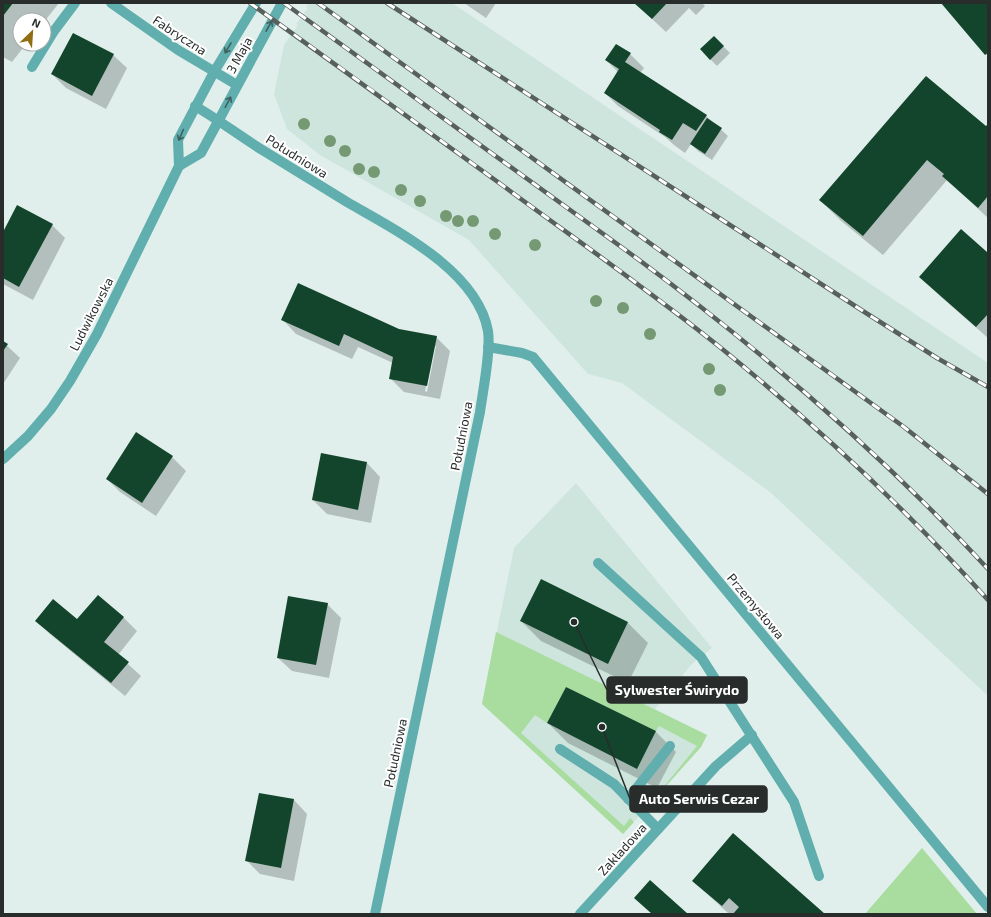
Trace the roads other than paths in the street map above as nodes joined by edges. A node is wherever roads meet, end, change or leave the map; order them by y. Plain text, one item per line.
1 (75, 3) edge
2 (111, 3) edge
3 (256, 3) edge
4 (282, 3) edge
5 (32, 67) dead end
6 (214, 72) junction
7 (237, 85) junction
8 (195, 106) junction
9 (219, 120) junction
10 (180, 166) junction
11 (488, 347) junction
12 (3, 459) edge
13 (598, 562) dead end
14 (752, 735) junction
15 (670, 746) dead end
16 (560, 749) dead end
17 (628, 799) junction
18 (658, 829) junction
19 (819, 876) dead end
20 (988, 906) edge
21 (375, 914) edge
22 (580, 914) edge

1 - 5 street
2 - 6 street, Fabryczna
3 -> 6 street, 3 Maja
7 -> 4 street, 3 Maja
6 - 7 street, Fabryczna
6 - 8 street, 3 Maja
9 -> 7 street, 3 Maja
8 - 9 street, Południowa
8 -> 10 street
9 - 10 street
9 - 11 street, Południowa
10 - 12 street, Ludwikowska
11 - 20 street, Przemysłowa
11 - 21 street, Południowa
13 - 14 street
14 - 18 street, Zakładowa
14 - 19 street
15 - 17 street
16 - 17 street
17 - 18 street
18 - 22 street, Zakładowa

